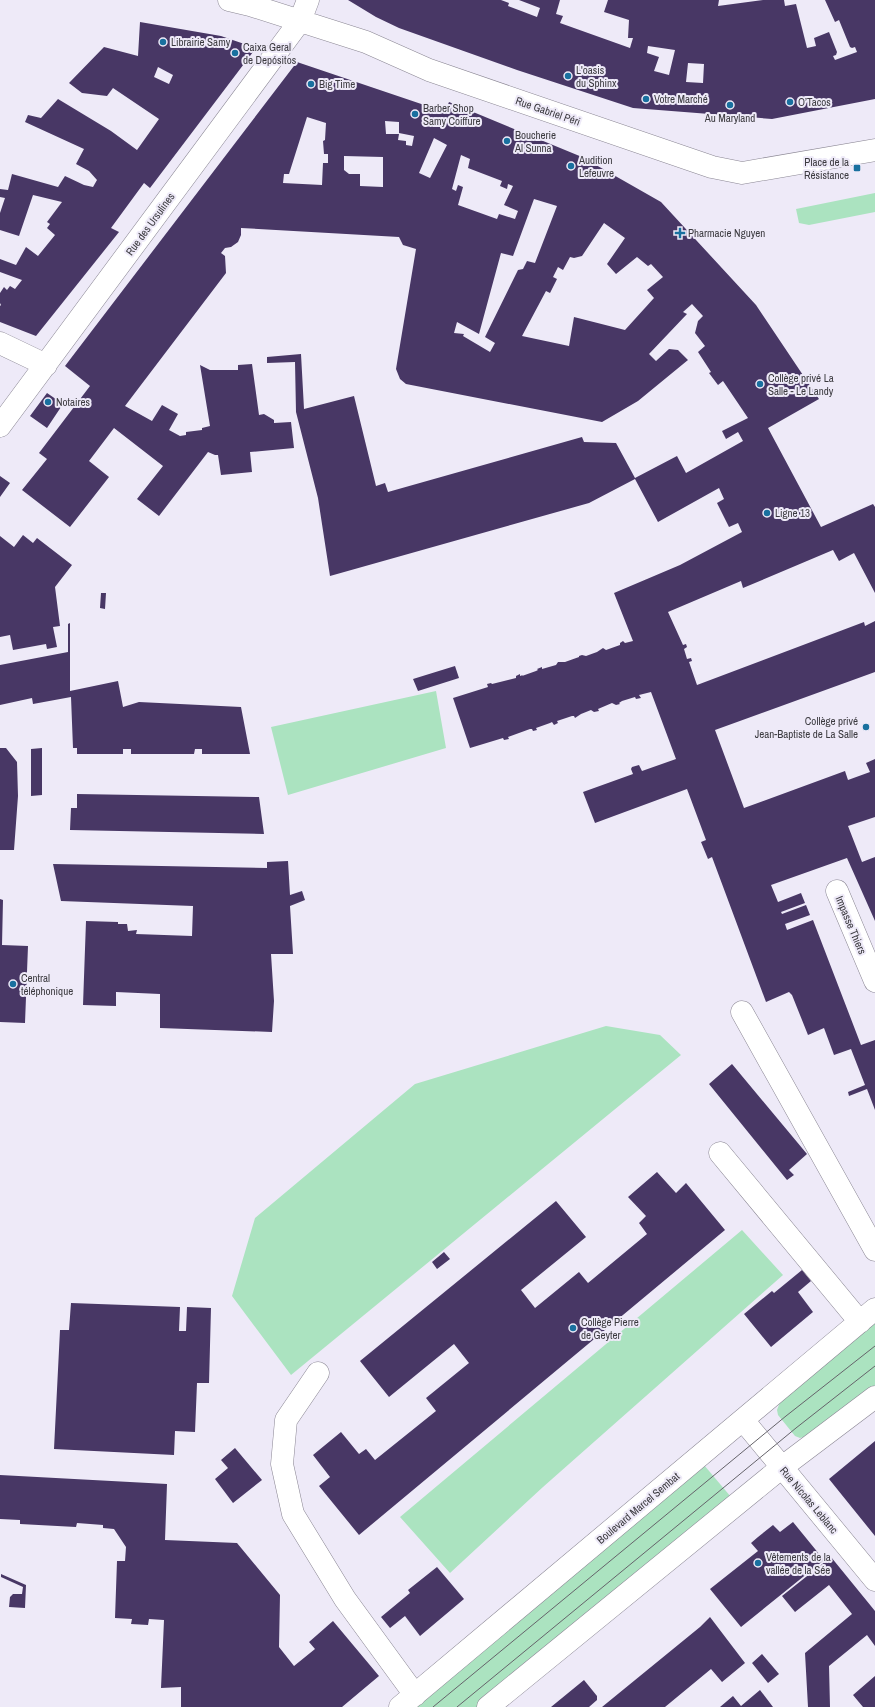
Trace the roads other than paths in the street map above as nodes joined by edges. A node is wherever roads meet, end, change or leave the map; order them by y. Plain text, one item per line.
1 (229, 0) edge
2 (308, 0) edge
3 (300, 21) junction
4 (875, 150) edge
5 (0, 343) edge
6 (46, 364) junction
7 (0, 426) edge
8 (837, 891) dead end
9 (875, 981) edge
10 (742, 1012) dead end
11 (720, 1153) dead end
12 (875, 1250) edge
13 (868, 1315) edge
14 (318, 1373) dead end
15 (875, 1397) edge
16 (743, 1420) junction
17 (781, 1468) junction
18 (875, 1580) edge
19 (408, 1701) edge
20 (488, 1707) edge

1 - 3 street, Rue Gabriel Péri
2 - 3 street, Rue des Ursulines
3 - 4 street, Rue Gabriel Péri
3 - 6 street, Rue des Ursulines
5 - 6 street
6 - 7 street, Rue des Ursulines
8 - 9 street, Impasse Thiers
10 - 12 street
11 - 13 street
13 - 16 street, Boulevard Marcel Sembat
14 - 19 street
15 - 17 street
16 - 17 street, Rue Nicolas Leblanc
16 - 19 street, Boulevard Marcel Sembat
17 - 18 street, Rue Nicolas Leblanc
17 - 20 street

